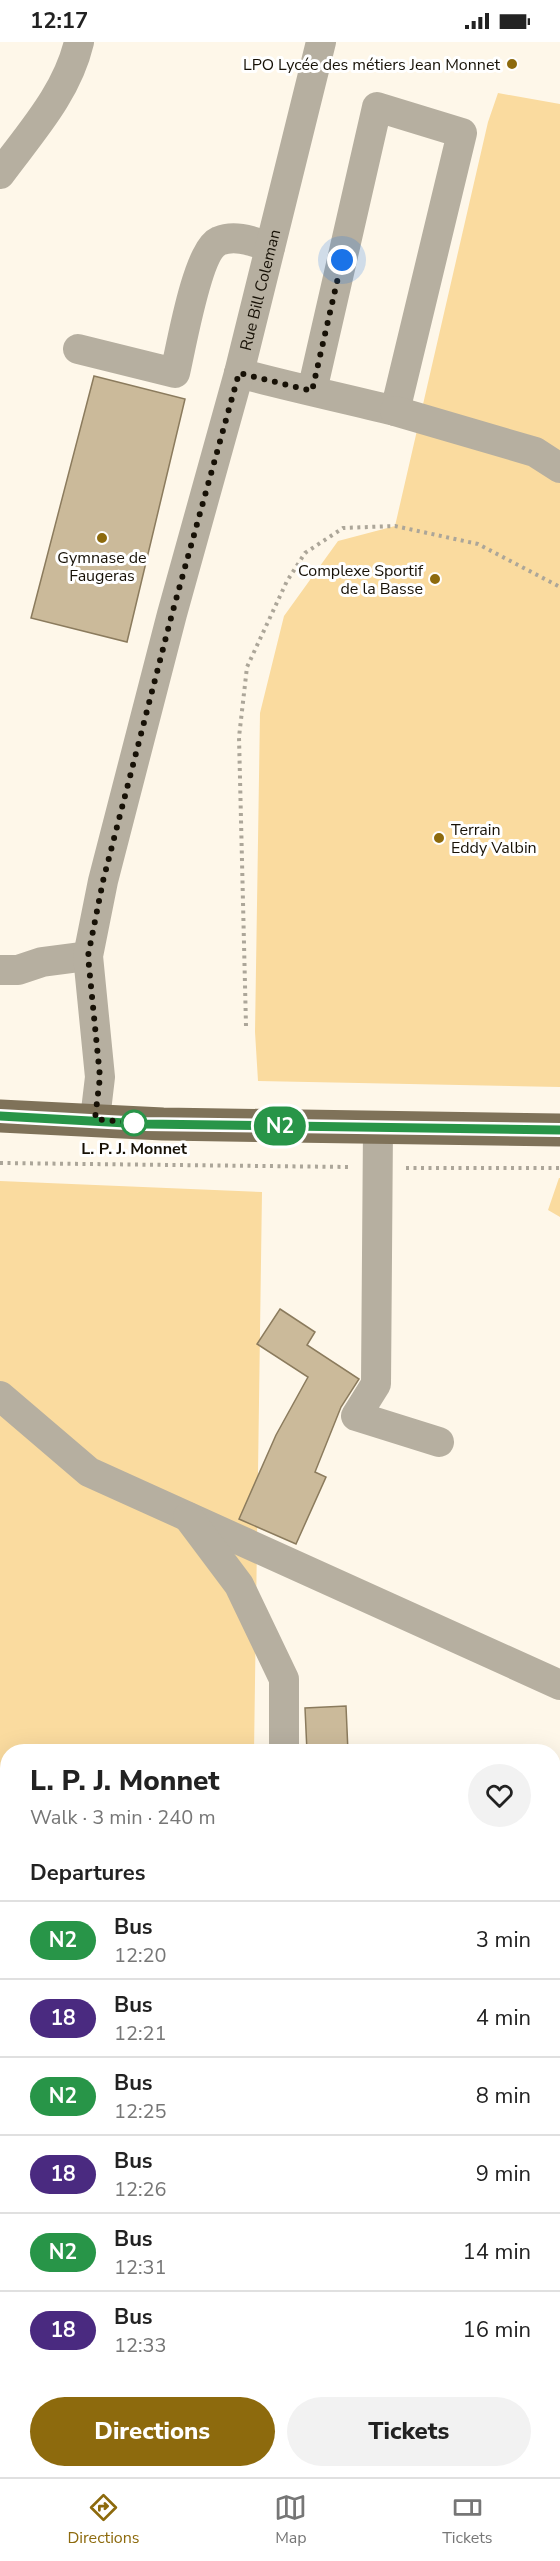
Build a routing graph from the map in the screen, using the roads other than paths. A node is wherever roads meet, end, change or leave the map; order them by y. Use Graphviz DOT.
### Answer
graph roads {
  1 [pos="79,42"];
  2 [pos="321,42"];
  3 [pos="0,174"];
  4 [pos="270,247"];
  5 [pos="78,349"];
  6 [pos="239,373"];
  7 [pos="312,391"];
  8 [pos="395,411"];
  9 [pos="560,468"];
  10 [pos="88,956"];
  11 [pos="0,970"];
  12 [pos="0,1116"];
  13 [pos="95,1119"];
  14 [pos="378,1128"];
  15 [pos="560,1130"];
  16 [pos="0,1396"];
  17 [pos="439,1442"];
  18 [pos="186,1515"];
  19 [pos="560,1685"];
  20 [pos="284,1744"];
  1 -- 3 [label="street"];
  2 -- 4 [label="street, Rue Bill Coleman"];
  4 -- 5 [label="street"];
  4 -- 6 [label="street, Rue Bill Coleman"];
  6 -- 7 [label="street"];
  6 -- 10 [label="street, Rue Bill Coleman"];
  7 -- 8 [label="street"];
  7 -- 8 [label="street"];
  8 -- 9 [label="street"];
  10 -- 11 [label="street"];
  10 -- 13 [label="street, Rue Bill Coleman"];
  12 -- 13 [label="main road"];
  13 -- 14 [label="main road"];
  14 -- 15 [label="main road"];
  14 -- 17 [label="street"];
  16 -- 18 [label="street"];
  18 -- 19 [label="street"];
  18 -- 20 [label="street"];
}
